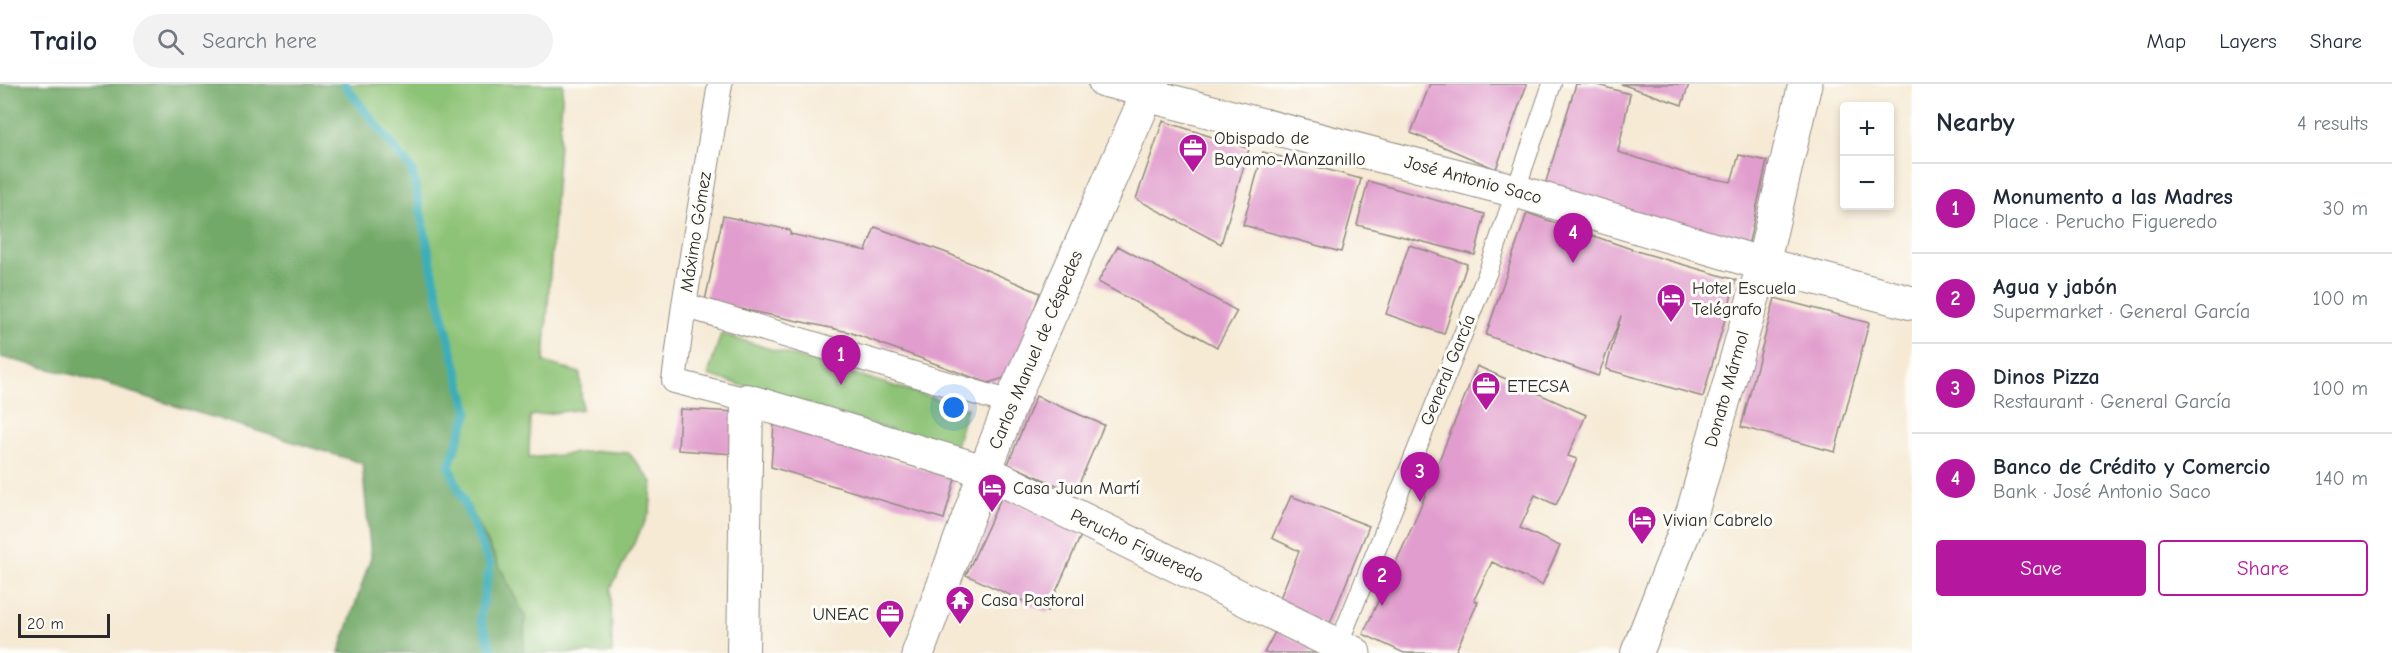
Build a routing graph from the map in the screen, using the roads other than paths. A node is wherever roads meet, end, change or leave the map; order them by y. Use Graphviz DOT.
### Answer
graph roads {
  1 [pos="720,84"];
  2 [pos="1101,84"];
  3 [pos="1552,84"];
  4 [pos="1805,84"];
  5 [pos="1149,89"];
  6 [pos="1516,191"];
  7 [pos="1763,264"];
  8 [pos="1912,303"];
  9 [pos="684,305"];
  10 [pos="674,381"];
  11 [pos="747,400"];
  12 [pos="1011,403"];
  13 [pos="985,471"];
  14 [pos="1343,650"];
  15 [pos="743,653"];
  16 [pos="918,653"];
  17 [pos="1637,653"];
  1 -- 9 [label="street, Máximo Gómez"];
  2 -- 5 [label="street, José Antonio Saco"];
  3 -- 6 [label="street, General García"];
  4 -- 7 [label="main road, Donato Mármol"];
  5 -- 6 [label="main road, José Antonio Saco"];
  5 -- 12 [label="main road, Carlos Manuel de Céspedes"];
  6 -- 7 [label="main road, José Antonio Saco"];
  6 -- 14 [label="street, General García"];
  7 -- 8 [label="main road, José Antonio Saco"];
  7 -- 17 [label="street, Donato Mármol"];
  9 -- 10 [label="street, Máximo Gómez"];
  9 -- 12 [label="street"];
  10 -- 11 [label="street, Perucho Figueredo"];
  11 -- 13 [label="street, Perucho Figueredo"];
  11 -- 15 [label="street"];
  12 -- 13 [label="main road, Carlos Manuel de Céspedes"];
  13 -- 14 [label="main road, Perucho Figueredo"];
  13 -- 16 [label="street, Carlos Manuel de Céspedes"];
}
